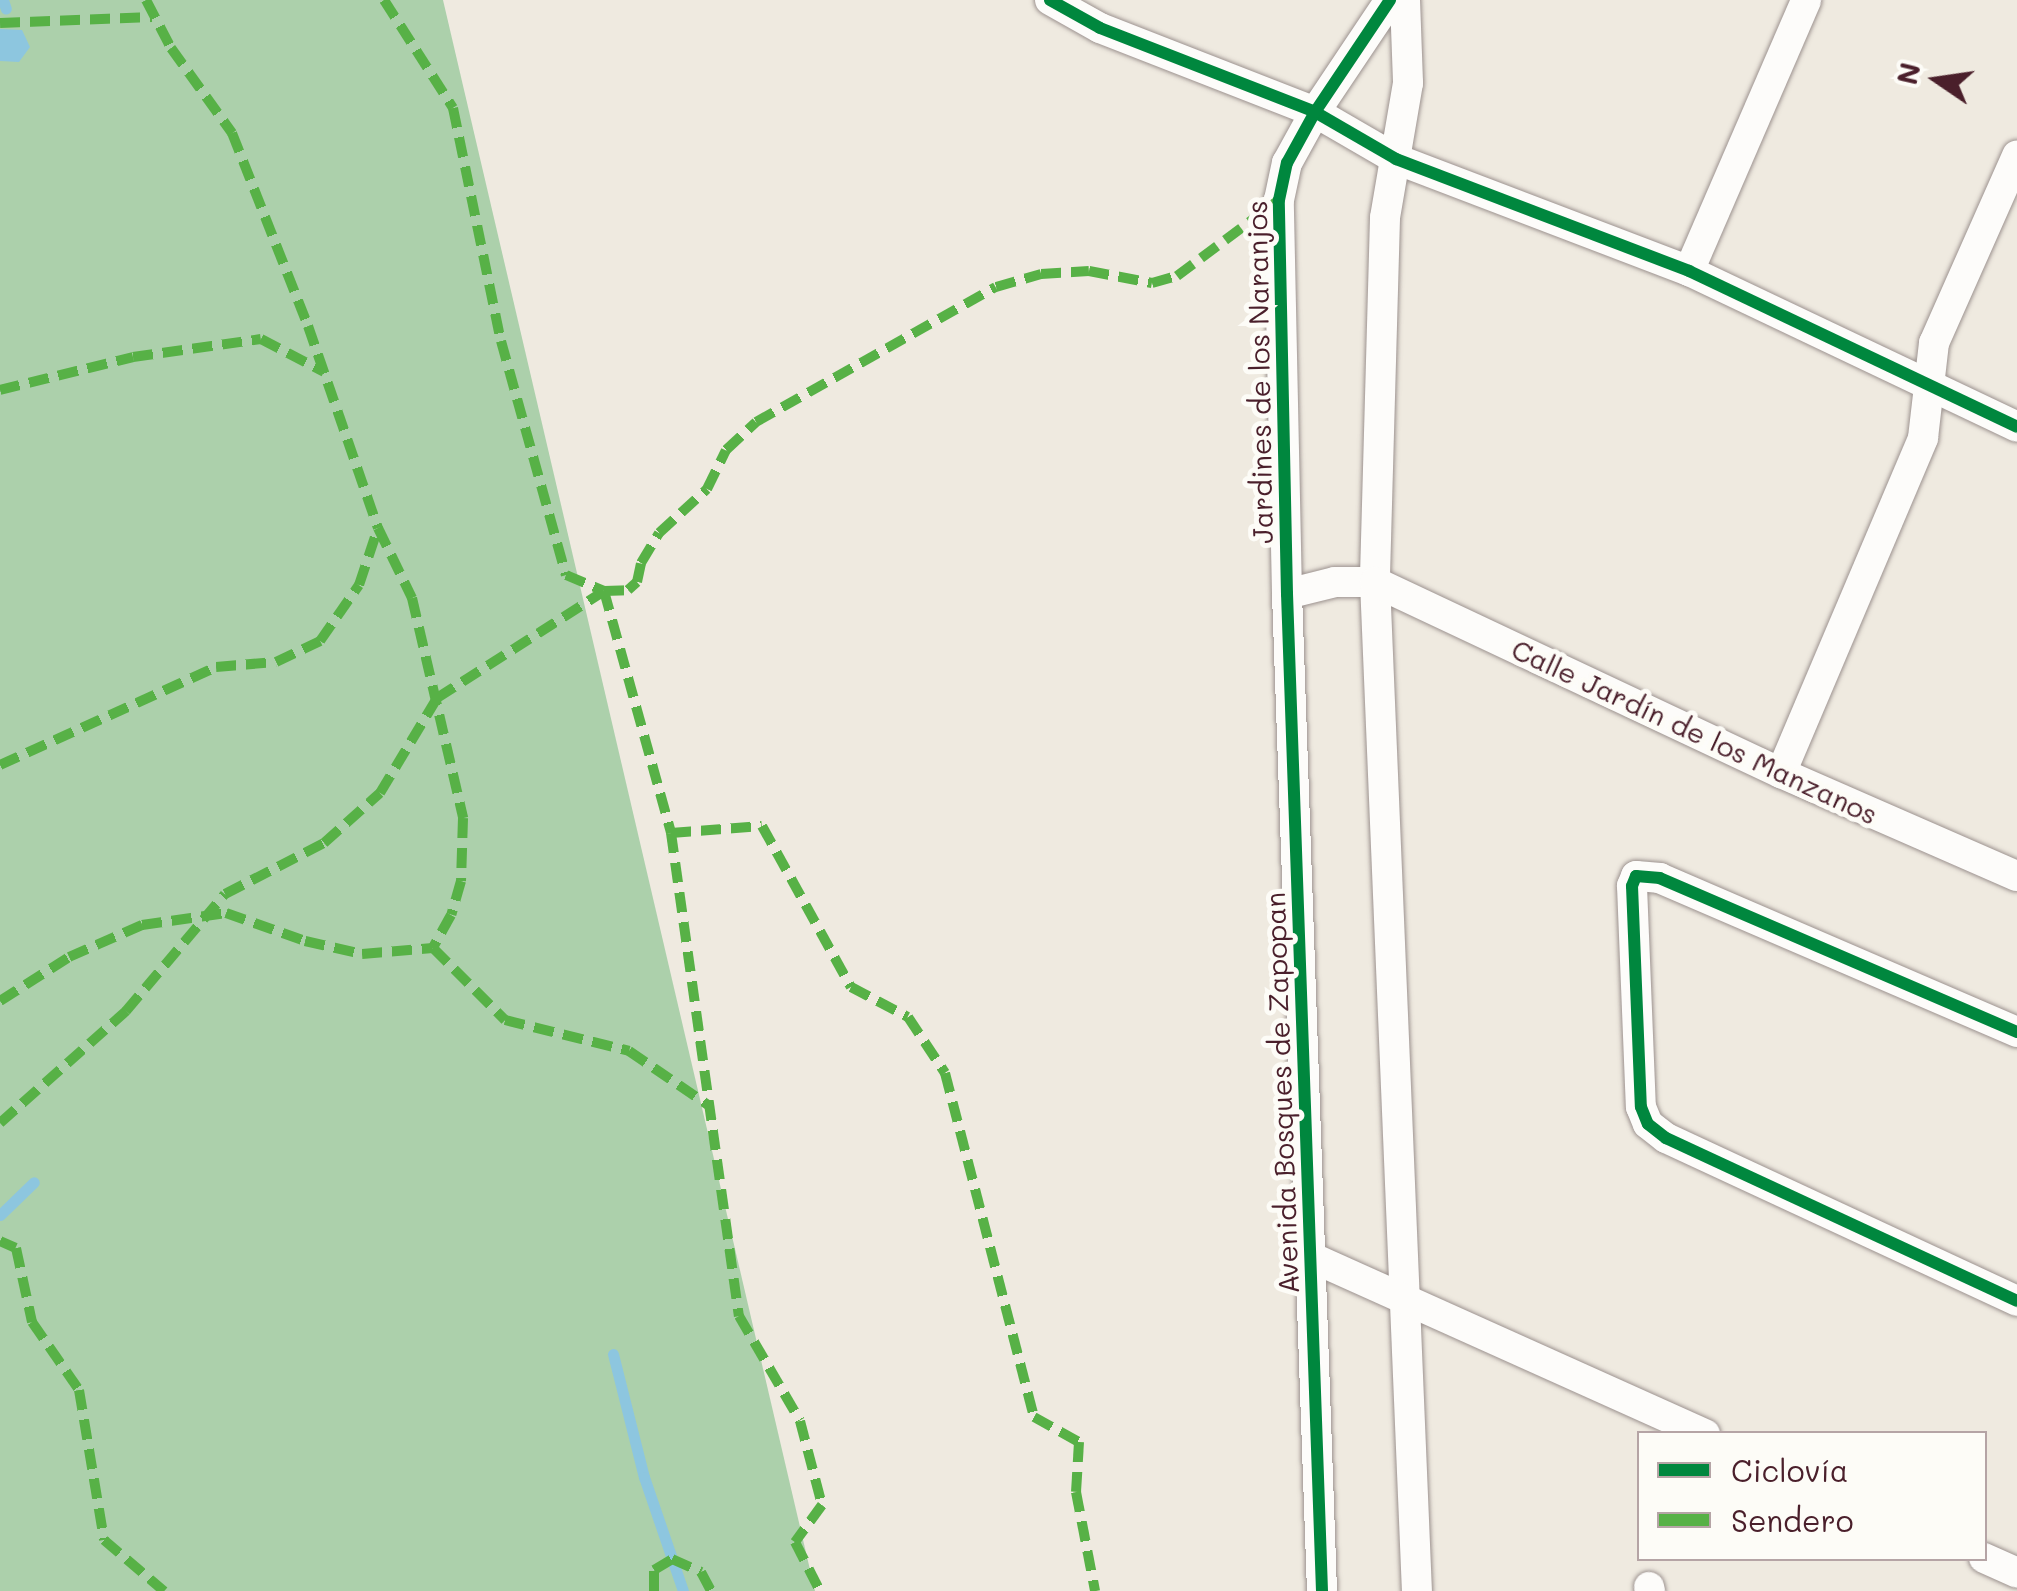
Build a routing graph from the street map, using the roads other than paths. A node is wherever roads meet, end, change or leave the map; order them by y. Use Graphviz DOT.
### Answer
graph roads {
  1 [pos="1050,0"];
  2 [pos="1390,0"];
  3 [pos="1406,0"];
  4 [pos="1806,0"];
  5 [pos="1315,112"];
  6 [pos="1396,159"];
  7 [pos="2016,160"];
  8 [pos="1689,270"];
  9 [pos="1931,383"];
  10 [pos="2017,428"];
  11 [pos="1375,582"];
  12 [pos="1286,594"];
  13 [pos="1780,772"];
  14 [pos="2017,876"];
  15 [pos="2017,1032"];
  16 [pos="1314,1258"];
  17 [pos="1406,1300"];
  18 [pos="2017,1301"];
  19 [pos="1698,1431"];
  20 [pos="1987,1559"];
  21 [pos="2017,1573"];
  22 [pos="1322,1591"];
  23 [pos="1417,1591"];
  1 -- 5 [label="street"];
  2 -- 5 [label="street, Jardines de los Naranjos"];
  3 -- 6 [label="street"];
  4 -- 8 [label="street"];
  5 -- 6 [label="street"];
  5 -- 12 [label="street, Jardines de los Naranjos"];
  6 -- 8 [label="street"];
  6 -- 11 [label="street"];
  7 -- 9 [label="street"];
  8 -- 9 [label="street"];
  9 -- 10 [label="street"];
  9 -- 13 [label="street"];
  11 -- 12 [label="street"];
  11 -- 13 [label="street, Calle Jardín de los Manzanos"];
  11 -- 17 [label="street"];
  12 -- 16 [label="street, Avenida Bosques de Zapopan"];
  13 -- 14 [label="street, Calle Jardín de los Manzanos"];
  15 -- 18 [label="street"];
  16 -- 17 [label="street"];
  16 -- 22 [label="street, Avenida Bosques de Zapopan"];
  17 -- 19 [label="street"];
  17 -- 23 [label="street"];
  20 -- 21 [label="street"];
}
